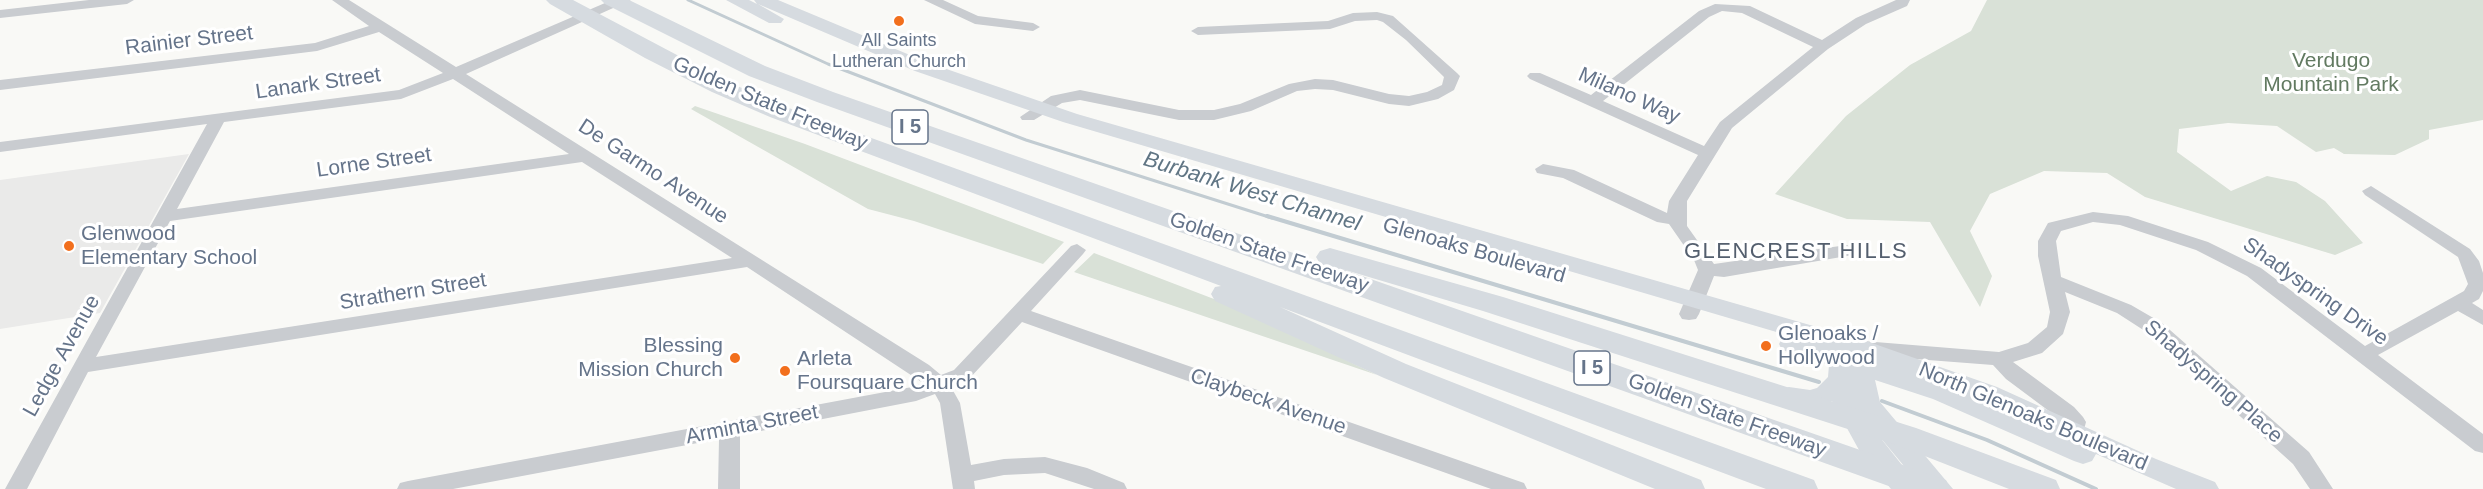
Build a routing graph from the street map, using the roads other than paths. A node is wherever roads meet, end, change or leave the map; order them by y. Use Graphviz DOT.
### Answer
graph roads {
  1 [pos="127,0"];
  2 [pos="339,0"];
  3 [pos="557,0"];
  4 [pos="735,0"];
  5 [pos="763,0"];
  6 [pos="931,0"];
  7 [pos="1903,0"];
  8 [pos="600,7"];
  9 [pos="0,14"];
  10 [pos="380,27"];
  11 [pos="1034,27"];
  12 [pos="1198,31"];
  13 [pos="1823,45"];
  14 [pos="455,73"];
  15 [pos="1535,76"];
  16 [pos="0,85"];
  17 [pos="1591,103"];
  18 [pos="1033,113"];
  19 [pos="219,119"];
  20 [pos="0,147"];
  21 [pos="1707,153"];
  22 [pos="588,156"];
  23 [pos="1543,169"];
  24 [pos="2371,191"];
  25 [pos="166,216"];
  26 [pos="1676,220"];
  27 [pos="1203,229"];
  28 [pos="1077,250"];
  29 [pos="1847,251"];
  30 [pos="1155,252"];
  31 [pos="751,261"];
  32 [pos="1707,270"];
  33 [pos="1324,272"];
  34 [pos="2055,281"];
  35 [pos="1279,297"];
  36 [pos="2458,302"];
  37 [pos="1692,307"];
  38 [pos="1020,314"];
  39 [pos="2483,319"];
  40 [pos="2365,354"];
  41 [pos="2000,359"];
  42 [pos="1851,364"];
  43 [pos="81,366"];
  44 [pos="940,386"];
  45 [pos="1942,393"];
  46 [pos="1774,394"];
  47 [pos="1861,413"];
  48 [pos="730,429"];
  49 [pos="1890,431"];
  50 [pos="2071,440"];
  51 [pos="2483,445"];
  52 [pos="497,481"];
  53 [pos="963,482"];
  54 [pos="16,489"];
  55 [pos="408,489"];
  56 [pos="729,489"];
  57 [pos="1116,489"];
  58 [pos="1516,489"];
  59 [pos="1689,489"];
  60 [pos="1802,489"];
  61 [pos="1907,489"];
  62 [pos="1934,489"];
  63 [pos="1939,489"];
  64 [pos="2044,489"];
  65 [pos="2163,489"];
  66 [pos="2205,489"];
  67 [pos="2322,489"];
  1 -- 9 [label="street"];
  2 -- 10 [label="street, De Garmo Avenue"];
  3 -- 8 [label="highway, Golden State Freeway / I 5"];
  4 -- 18 [label="main road, Glenoaks Boulevard"];
  5 -- 18 [label="main road, Glenoaks Boulevard"];
  6 -- 11 [label="street"];
  7 -- 13 [label="street"];
  8 -- 14 [label="street, Lanark Street"];
  8 -- 27 [label="highway, Golden State Freeway / I 5"];
  8 -- 30 [label="highway, Golden State Freeway / I 5"];
  8 -- 33 [label="highway"];
  8 -- 35 [label="highway"];
  10 -- 14 [label="street, De Garmo Avenue"];
  10 -- 16 [label="street, Rainier Street"];
  12 -- 18 [label="street"];
  13 -- 17 [label="street"];
  13 -- 21 [label="street"];
  14 -- 19 [label="street, Lanark Street"];
  14 -- 22 [label="street, De Garmo Avenue"];
  15 -- 17 [label="street, Milano Way"];
  17 -- 21 [label="street, Milano Way"];
  18 -- 37 [label="main road, Glenoaks Boulevard"];
  19 -- 20 [label="street, Lanark Street"];
  19 -- 25 [label="street, Ledge Avenue"];
  21 -- 26 [label="street"];
  22 -- 25 [label="street, Lorne Street"];
  22 -- 31 [label="street, De Garmo Avenue"];
  23 -- 26 [label="street"];
  24 -- 36 [label="street"];
  25 -- 43 [label="street, Ledge Avenue"];
  26 -- 32 [label="street"];
  27 -- 33 [label="highway, Golden State Freeway / I 5"];
  27 -- 46 [label="highway"];
  28 -- 38 [label="street, Arminta Street"];
  29 -- 32 [label="street"];
  30 -- 35 [label="highway, Golden State Freeway / I 5"];
  30 -- 59 [label="highway"];
  31 -- 43 [label="street, Strathern Street"];
  31 -- 44 [label="street, De Garmo Avenue"];
  32 -- 37 [label="street"];
  33 -- 62 [label="highway, Golden State Freeway / I 5"];
  34 -- 40 [label="street, Shadyspring Drive"];
  34 -- 41 [label="street, Shadyspring Drive"];
  34 -- 67 [label="street, Shadyspring Place"];
  35 -- 60 [label="highway, Golden State Freeway / I 5"];
  36 -- 39 [label="street"];
  36 -- 40 [label="street"];
  37 -- 42 [label="main road, Glenoaks Boulevard"];
  38 -- 44 [label="street, Arminta Street"];
  38 -- 58 [label="street, Claybeck Avenue"];
  40 -- 51 [label="street, Shadyspring Drive"];
  41 -- 42 [label="street, Shadyspring Drive"];
  41 -- 50 [label="street"];
  42 -- 45 [label="main road, North Glenoaks Boulevard"];
  42 -- 46 [label="main road"];
  42 -- 47 [label="main road"];
  42 -- 50 [label="main road, North Glenoaks Boulevard"];
  43 -- 54 [label="street, Ledge Avenue"];
  44 -- 48 [label="street, Arminta Street"];
  44 -- 53 [label="street"];
  45 -- 47 [label="main road"];
  45 -- 50 [label="main road, North Glenoaks Boulevard"];
  46 -- 47 [label="highway"];
  47 -- 49 [label="highway"];
  47 -- 61 [label="main road"];
  48 -- 52 [label="street, Arminta Street"];
  48 -- 56 [label="street"];
  49 -- 63 [label="main road"];
  49 -- 64 [label="highway"];
  50 -- 65 [label="main road, North Glenoaks Boulevard"];
  50 -- 66 [label="main road, North Glenoaks Boulevard"];
  52 -- 55 [label="street, Arminta Street"];
  53 -- 57 [label="street"];
}
